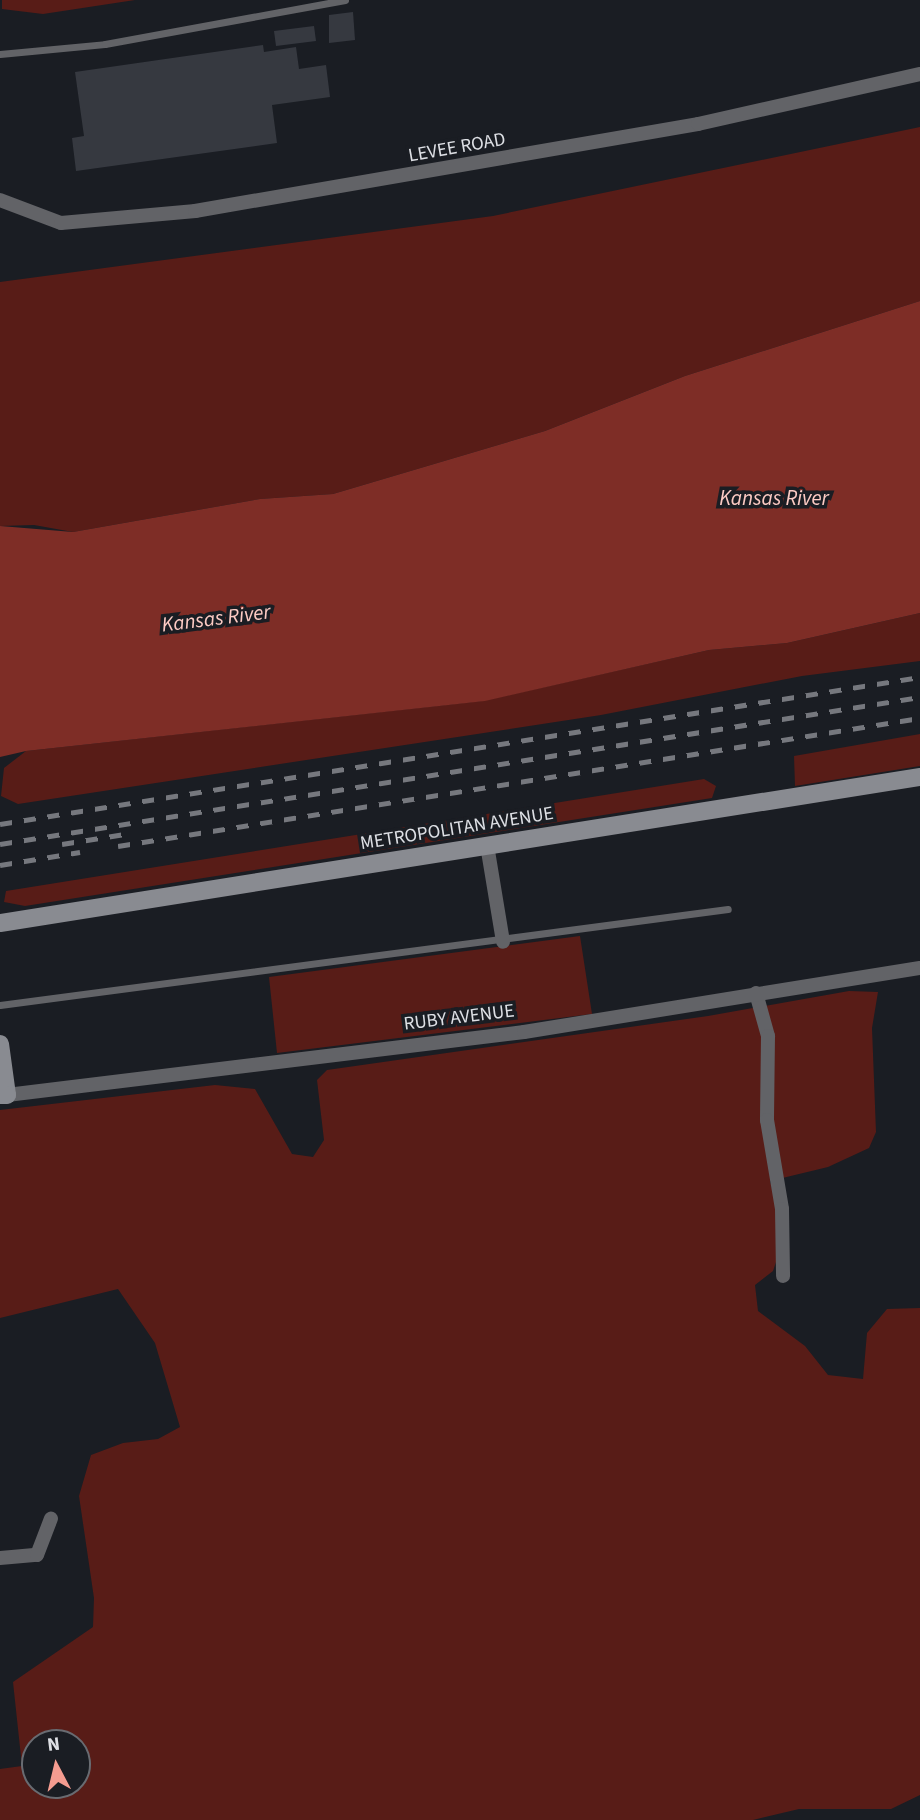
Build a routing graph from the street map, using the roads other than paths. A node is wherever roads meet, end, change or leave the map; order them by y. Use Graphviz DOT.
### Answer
graph roads {
  1 [pos="345,0"];
  2 [pos="0,54"];
  3 [pos="920,74"];
  4 [pos="0,200"];
  5 [pos="920,777"];
  6 [pos="487,845"];
  7 [pos="728,909"];
  8 [pos="0,923"];
  9 [pos="503,942"];
  10 [pos="920,968"];
  11 [pos="756,993"];
  12 [pos="0,1005"];
  13 [pos="0,1044"];
  14 [pos="3,1095"];
  15 [pos="783,1276"];
  16 [pos="51,1519"];
  17 [pos="0,1558"];
  1 -- 2 [label="lane"];
  3 -- 4 [label="street, LEVEE ROAD"];
  5 -- 6 [label="main road, METROPOLITAN AVENUE"];
  6 -- 8 [label="main road, METROPOLITAN AVENUE"];
  6 -- 9 [label="street"];
  7 -- 9 [label="lane"];
  9 -- 12 [label="lane"];
  10 -- 11 [label="street, RUBY AVENUE"];
  11 -- 14 [label="street, RUBY AVENUE"];
  11 -- 15 [label="street"];
  13 -- 14 [label="main road"];
  16 -- 17 [label="street"];
}
